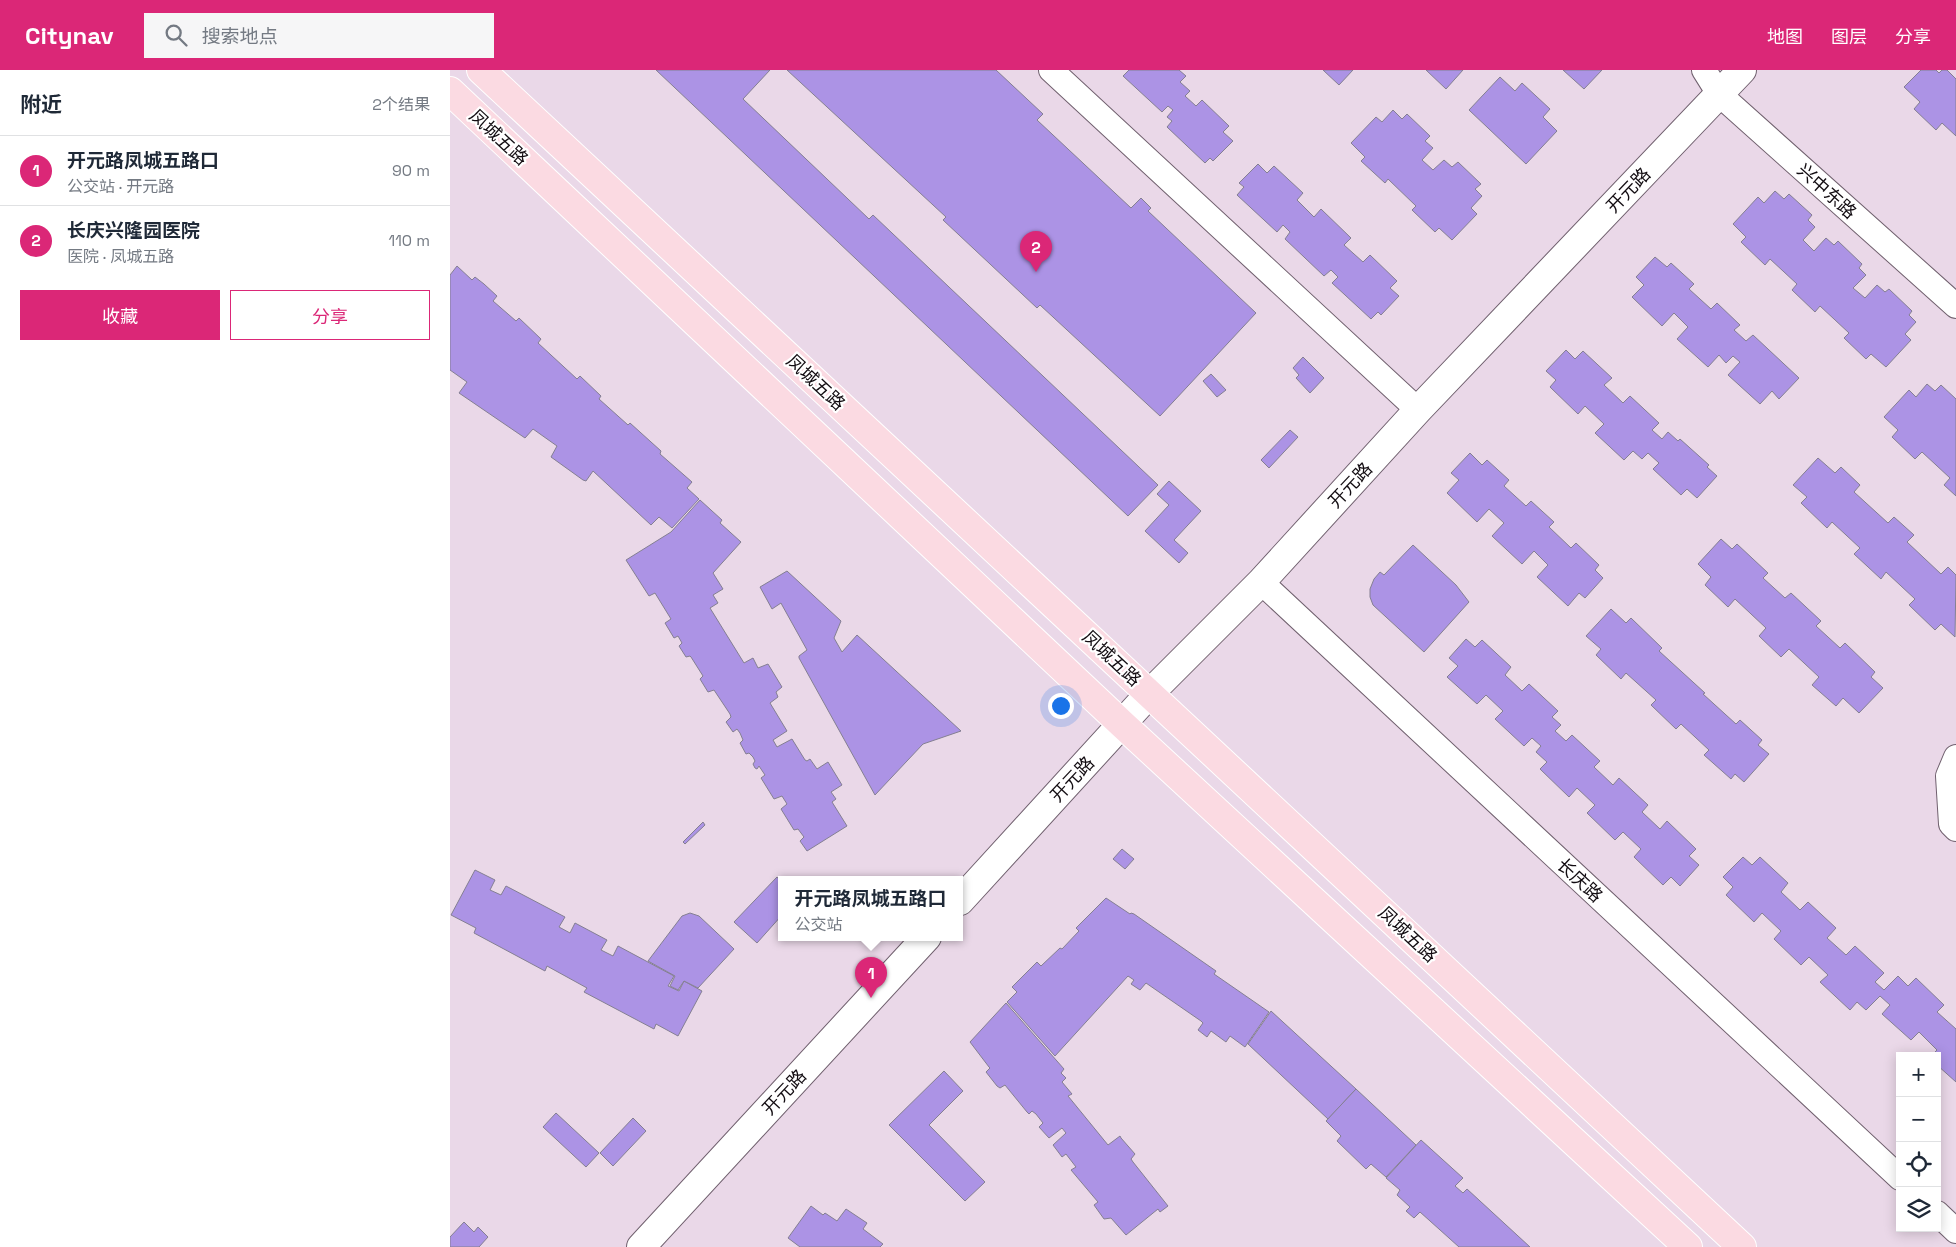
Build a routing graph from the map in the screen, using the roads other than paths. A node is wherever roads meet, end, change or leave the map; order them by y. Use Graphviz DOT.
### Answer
graph roads {
  1 [pos="481,70"];
  2 [pos="1051,70"];
  3 [pos="1704,70"];
  4 [pos="1742,70"];
  5 [pos="450,91"];
  6 [pos="1719,94"];
  7 [pos="1956,306"];
  8 [pos="1418,410"];
  9 [pos="1260,582"];
  10 [pos="1150,693"];
  11 [pos="1122,724"];
  12 [pos="1956,757"];
  13 [pos="1956,829"];
  14 [pos="963,898"];
  15 [pos="923,941"];
  16 [pos="1896,1174"];
  17 [pos="1941,1217"];
  18 [pos="1956,1231"];
  19 [pos="641,1247"];
  20 [pos="1688,1247"];
  21 [pos="1742,1247"];
  1 -- 10 [label="main road, 凤城五路"];
  2 -- 8 [label="street"];
  3 -- 6 [label="street, 兴中东路"];
  4 -- 6 [label="street, 开元路"];
  5 -- 11 [label="main road, 凤城五路"];
  6 -- 7 [label="street, 兴中东路"];
  6 -- 8 [label="street, 开元路"];
  8 -- 9 [label="street, 开元路"];
  9 -- 10 [label="street, 开元路"];
  9 -- 16 [label="street, 长庆路"];
  10 -- 11 [label="street, 开元路"];
  10 -- 21 [label="main road, 凤城五路"];
  11 -- 14 [label="street, 开元路"];
  11 -- 20 [label="main road, 凤城五路"];
  12 -- 13 [label="street"];
  15 -- 19 [label="street, 开元路"];
  17 -- 18 [label="street"];
}
